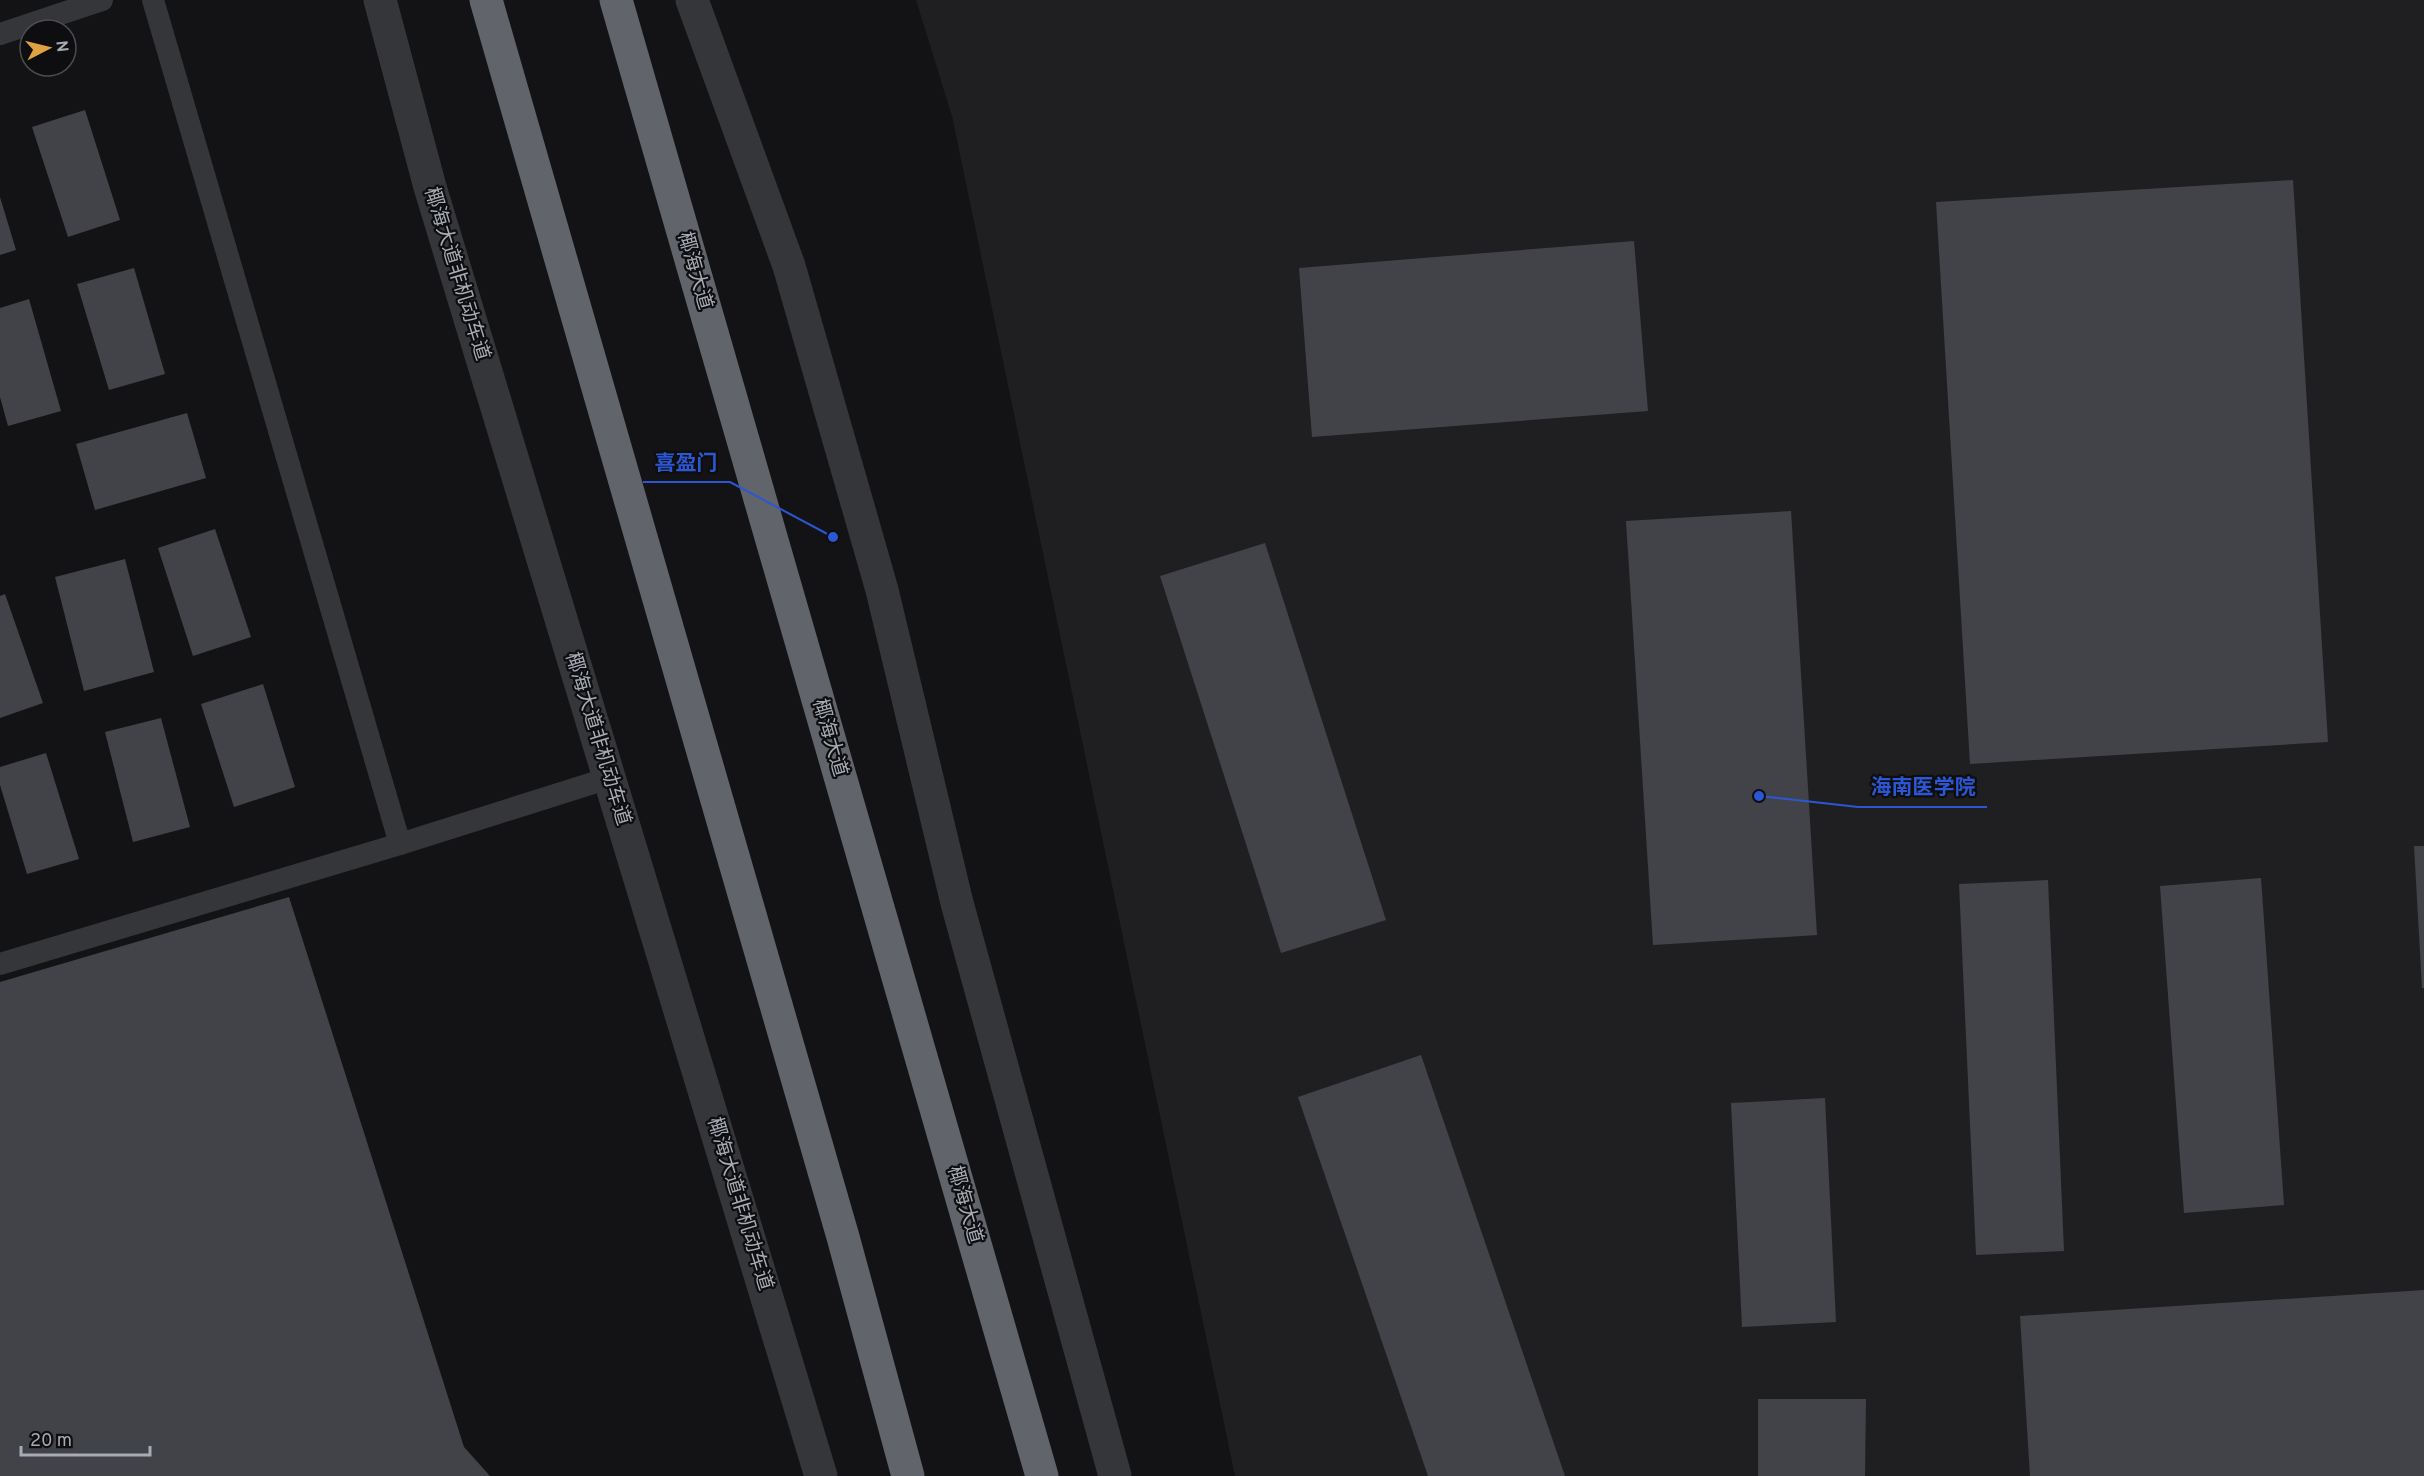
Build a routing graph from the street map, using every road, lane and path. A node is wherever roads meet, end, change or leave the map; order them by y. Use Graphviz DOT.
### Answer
graph roads {
  1 [pos="102,0"];
  2 [pos="153,0"];
  3 [pos="380,0"];
  4 [pos="486,0"];
  5 [pos="616,0"];
  6 [pos="692,0"];
  7 [pos="0,34"];
  8 [pos="609,778"];
  9 [pos="400,844"];
  10 [pos="0,964"];
  11 [pos="821,1476"];
  12 [pos="908,1476"];
  13 [pos="1042,1476"];
  14 [pos="1115,1476"];
  1 -- 7 [label="lane"];
  2 -- 9 [label="lane"];
  3 -- 8 [label="street, 椰海大道非机动车道"];
  4 -- 12 [label="highway"];
  5 -- 13 [label="highway, 椰海大道"];
  6 -- 14 [label="street"];
  8 -- 9 [label="lane"];
  8 -- 11 [label="street, 椰海大道非机动车道"];
  9 -- 10 [label="lane"];
}
